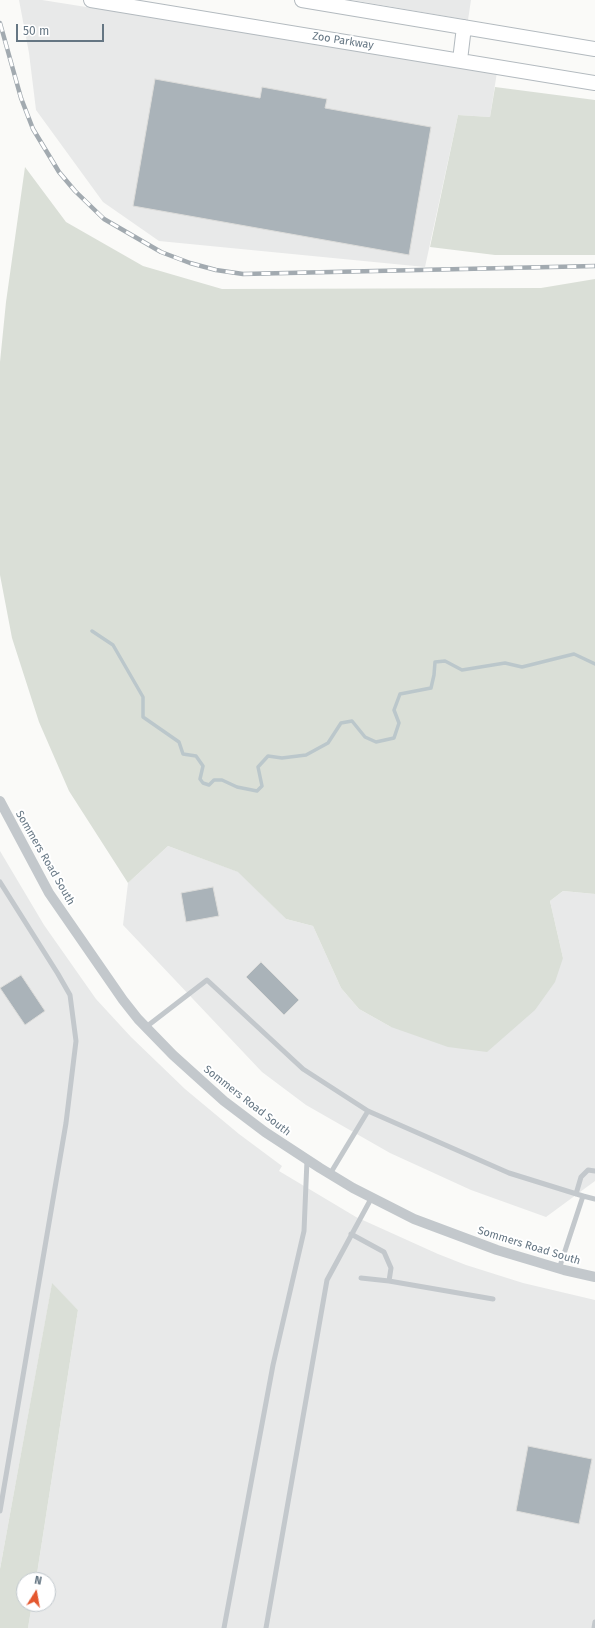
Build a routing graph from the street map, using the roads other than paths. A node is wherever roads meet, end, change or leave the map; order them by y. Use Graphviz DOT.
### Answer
graph roads {
  1 [pos="91,0"];
  2 [pos="302,0"];
  3 [pos="464,27"];
  4 [pos="595,49"];
  5 [pos="460,60"];
  6 [pos="595,83"];
  7 [pos="0,801"];
  8 [pos="0,882"];
  9 [pos="146,1028"];
  10 [pos="368,1112"];
  11 [pos="308,1160"];
  12 [pos="595,1171"];
  13 [pos="330,1174"];
  14 [pos="576,1194"];
  15 [pos="582,1196"];
  16 [pos="372,1197"];
  17 [pos="595,1199"];
  18 [pos="351,1234"];
  19 [pos="560,1268"];
  20 [pos="595,1277"];
  21 [pos="361,1278"];
  22 [pos="389,1281"];
  23 [pos="493,1299"];
  24 [pos="0,1511"];
  25 [pos="595,1622"];
  26 [pos="224,1628"];
  27 [pos="266,1628"];
  28 [pos="594,1628"];
  1 -- 5 [label="main road, Zoo Parkway"];
  2 -- 3 [label="main road"];
  3 -- 4 [label="main road"];
  3 -- 5 [label="main road"];
  5 -- 6 [label="main road, Zoo Parkway"];
  7 -- 9 [label="street, Sommers Road South"];
  8 -- 24 [label="lane"];
  9 -- 10 [label="lane"];
  9 -- 11 [label="street, Sommers Road South"];
  10 -- 13 [label="lane"];
  10 -- 14 [label="lane"];
  11 -- 13 [label="street, Sommers Road South"];
  11 -- 26 [label="lane"];
  12 -- 14 [label="lane"];
  13 -- 16 [label="street, Sommers Road South"];
  14 -- 15 [label="lane"];
  15 -- 17 [label="lane"];
  15 -- 19 [label="lane"];
  16 -- 18 [label="lane"];
  16 -- 19 [label="street, Sommers Road South"];
  18 -- 22 [label="lane"];
  18 -- 27 [label="lane"];
  19 -- 20 [label="street, Sommers Road South"];
  21 -- 22 [label="lane"];
  22 -- 23 [label="lane"];
  25 -- 28 [label="lane"];
}
